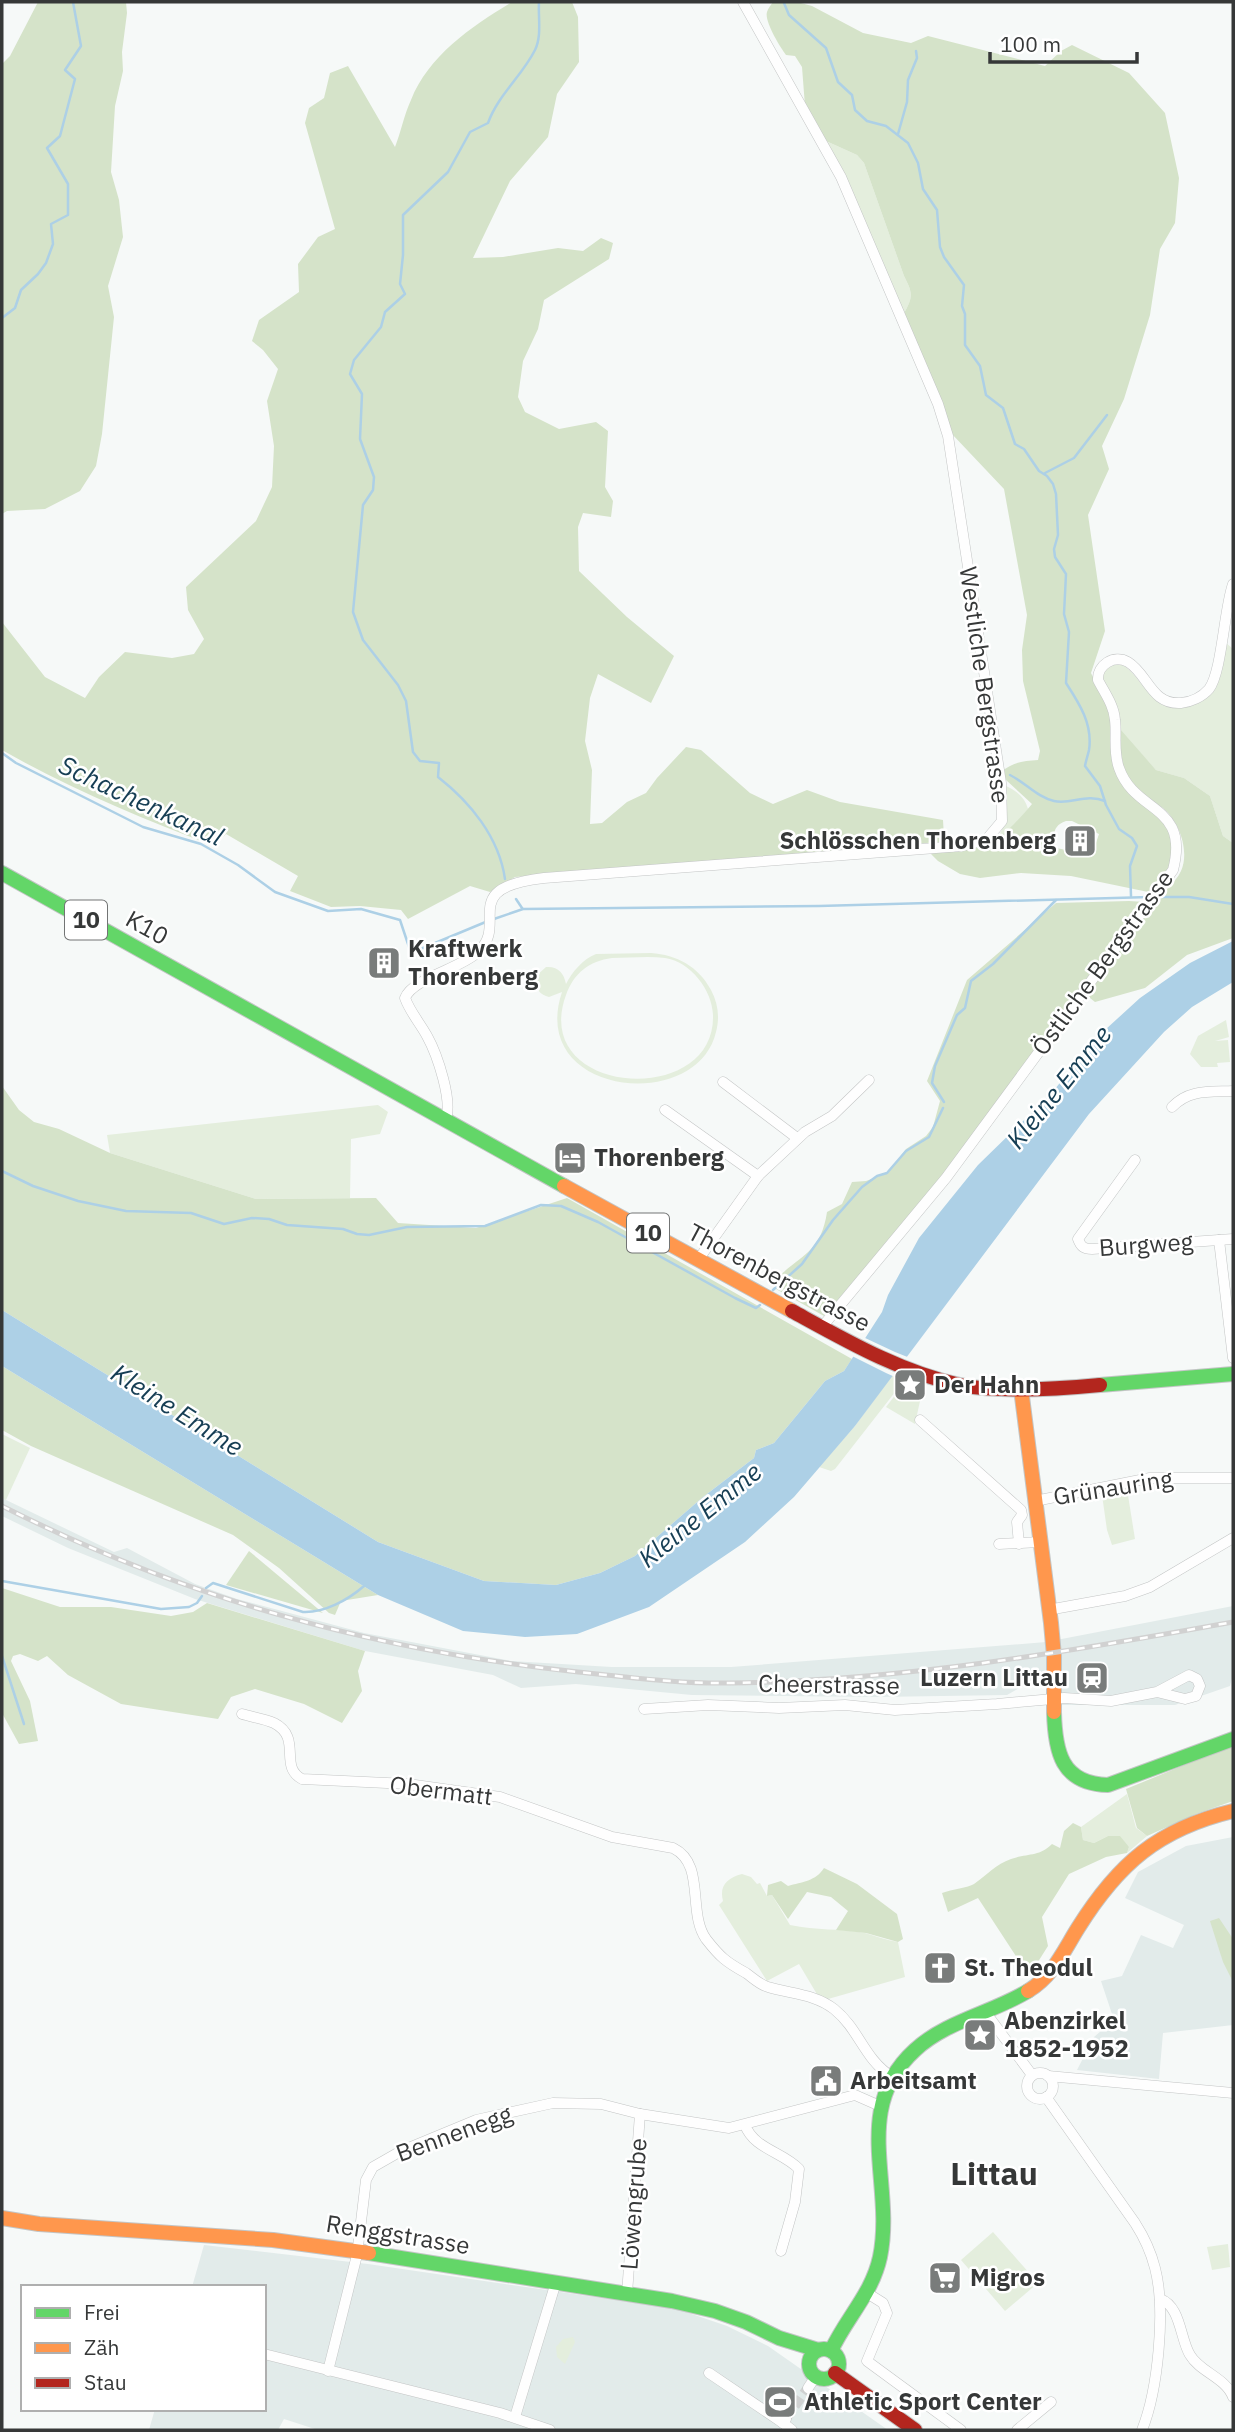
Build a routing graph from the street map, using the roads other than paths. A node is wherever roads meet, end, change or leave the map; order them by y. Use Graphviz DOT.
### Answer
graph roads {
  1 [pos="743,2"];
  2 [pos="1233,584"];
  3 [pos="2,873"];
  4 [pos="233,1002"];
  5 [pos="869,1080"];
  6 [pos="723,1082"];
  7 [pos="1233,1091"];
  8 [pos="1172,1107"];
  9 [pos="665,1110"];
  10 [pos="445,1121"];
  11 [pos="797,1138"];
  12 [pos="1136,1160"];
  13 [pos="758,1176"];
  14 [pos="1233,1238"];
  15 [pos="1219,1240"];
  16 [pos="698,1260"];
  17 [pos="822,1327"];
  18 [pos="1233,1358"];
  19 [pos="1233,1374"];
  20 [pos="1021,1390"];
  21 [pos="920,1420"];
  22 [pos="1233,1478"];
  23 [pos="1035,1501"];
  24 [pos="1233,1538"];
  25 [pos="1040,1542"];
  26 [pos="999,1544"];
  27 [pos="1019,1544"];
  28 [pos="1048,1610"];
  29 [pos="1157,1692"];
  30 [pos="1056,1699"];
  31 [pos="643,1709"];
  32 [pos="242,1714"];
  33 [pos="1233,1739"];
  34 [pos="1233,1811"];
  35 [pos="985,2013"];
  36 [pos="1032,2076"];
  37 [pos="1048,2076"];
  38 [pos="892,2077"];
  39 [pos="1064,2078"];
  40 [pos="1053,2087"];
  41 [pos="1233,2094"];
  42 [pos="1046,2097"];
  43 [pos="880,2106"];
  44 [pos="640,2113"];
  45 [pos="745,2125"];
  46 [pos="2,2218"];
  47 [pos="358,2251"];
  48 [pos="781,2251"];
  49 [pos="556,2282"];
  50 [pos="867,2293"];
  51 [pos="627,2294"];
  52 [pos="1160,2299"];
  53 [pos="779,2338"];
  54 [pos="825,2350"];
  55 [pos="266,2355"];
  56 [pos="328,2371"];
  57 [pos="709,2373"];
  58 [pos="835,2373"];
  59 [pos="811,2377"];
  60 [pos="1233,2394"];
  61 [pos="1051,2402"];
  62 [pos="515,2417"];
  63 [pos="550,2430"];
  64 [pos="792,2430"];
  65 [pos="915,2430"];
  66 [pos="961,2430"];
  67 [pos="1017,2430"];
  68 [pos="1142,2430"];
  1 -- 10 [label="street, Westliche Bergstrasse"];
  2 -- 17 [label="street, Östliche Bergstrasse"];
  3 -- 4 [label="main road, K10 / 10"];
  4 -- 10 [label="main road, Thorenbergstrasse / 10"];
  5 -- 11 [label="street"];
  6 -- 11 [label="street"];
  7 -- 8 [label="street"];
  9 -- 13 [label="street"];
  10 -- 16 [label="main road, Thorenbergstrasse / 10"];
  11 -- 13 [label="street"];
  12 -- 15 [label="street, Burgweg"];
  13 -- 16 [label="street"];
  14 -- 15 [label="street, Burgweg"];
  15 -- 18 [label="street"];
  16 -- 17 [label="main road, Thorenbergstrasse / 10"];
  17 -- 20 [label="main road, Thorenbergstrasse / 10"];
  19 -- 20 [label="main road, Thorenbergstrasse / 10"];
  20 -- 23 [label="main road"];
  21 -- 27 [label="street"];
  22 -- 23 [label="street, Grünauring"];
  23 -- 25 [label="main road"];
  24 -- 28 [label="street"];
  25 -- 27 [label="street"];
  25 -- 28 [label="main road"];
  26 -- 27 [label="street"];
  28 -- 30 [label="main road"];
  29 -- 30 [label="street, Cheerstrasse"];
  30 -- 31 [label="street, Cheerstrasse"];
  30 -- 33 [label="main road"];
  32 -- 38 [label="street, Obermatt"];
  34 -- 35 [label="main road"];
  35 -- 36 [label="street"];
  35 -- 38 [label="main road"];
  36 -- 37 [label="street"];
  36 -- 42 [label="street"];
  37 -- 39 [label="street"];
  37 -- 40 [label="street"];
  38 -- 43 [label="main road"];
  39 -- 40 [label="street"];
  39 -- 41 [label="street"];
  40 -- 42 [label="street"];
  42 -- 52 [label="street"];
  43 -- 45 [label="street, Bennenegg"];
  43 -- 50 [label="main road"];
  44 -- 45 [label="street, Bennenegg"];
  44 -- 47 [label="street, Bennenegg"];
  44 -- 51 [label="street, Löwengrube"];
  45 -- 48 [label="street"];
  46 -- 47 [label="main road, Renggstrasse"];
  47 -- 49 [label="main road, Renggstrasse"];
  47 -- 56 [label="street, Bennenegg"];
  49 -- 51 [label="main road, Renggstrasse"];
  49 -- 62 [label="street"];
  50 -- 54 [label="main road"];
  50 -- 66 [label="street"];
  51 -- 53 [label="main road, Renggstrasse"];
  52 -- 60 [label="street"];
  52 -- 68 [label="street"];
  53 -- 54 [label="main road, Renggstrasse"];
  53 -- 59 [label="main road, Renggstrasse"];
  54 -- 58 [label="main road"];
  54 -- 59 [label="main road"];
  55 -- 56 [label="street"];
  56 -- 62 [label="street"];
  57 -- 64 [label="street"];
  58 -- 59 [label="main road"];
  58 -- 65 [label="main road"];
  61 -- 67 [label="street"];
  62 -- 63 [label="street"];
}
